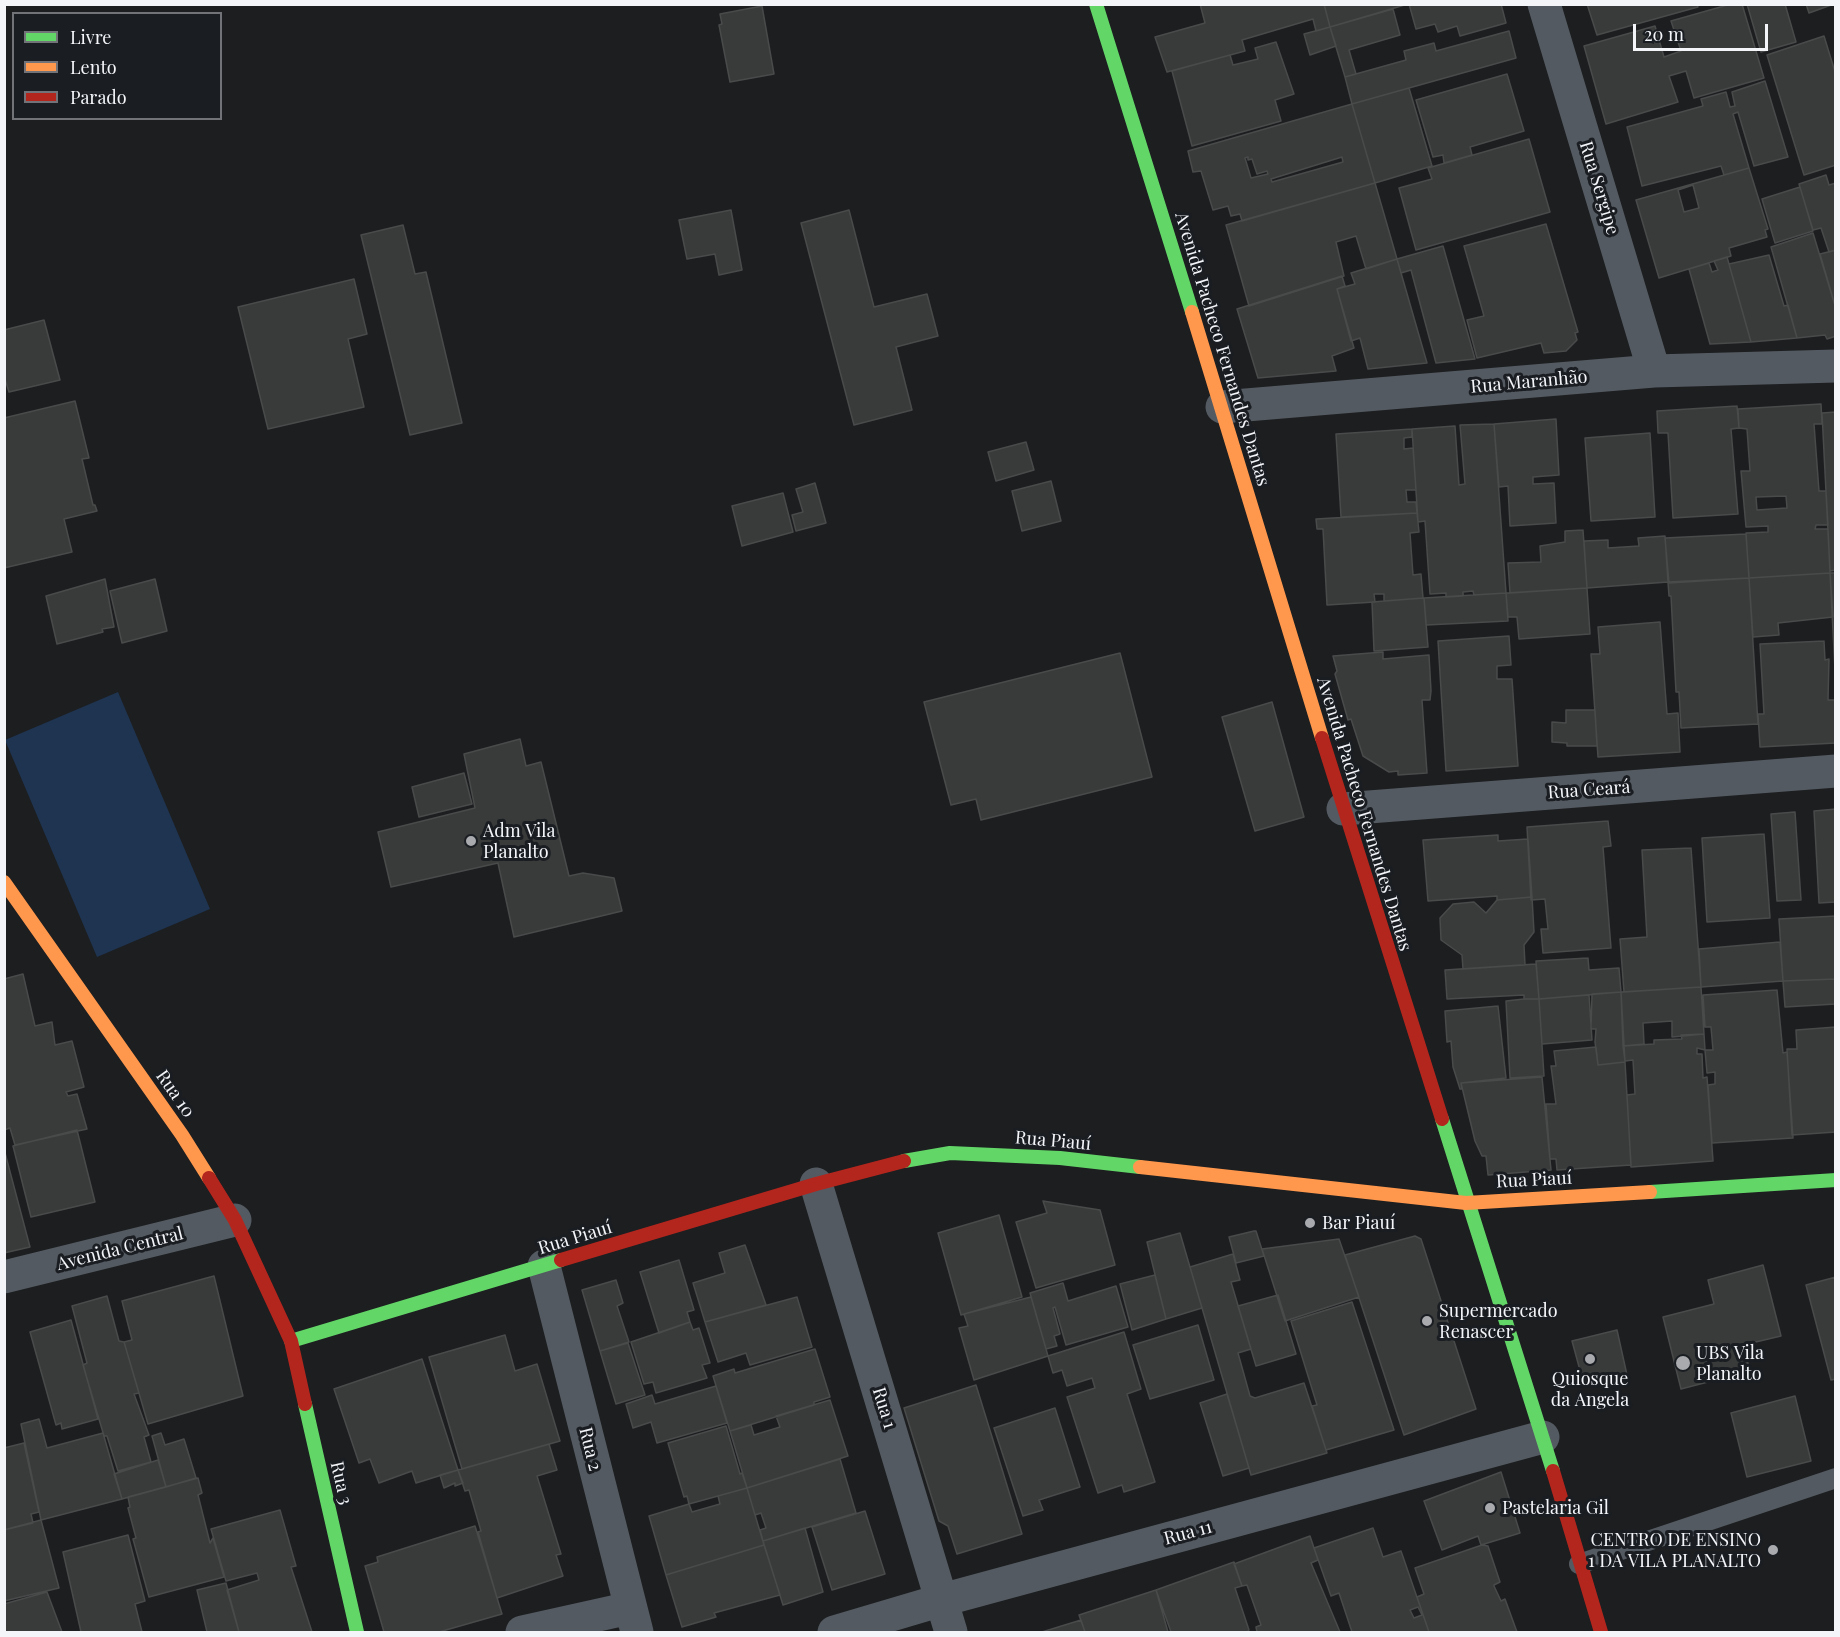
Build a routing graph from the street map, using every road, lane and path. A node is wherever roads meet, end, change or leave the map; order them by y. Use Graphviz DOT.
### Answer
graph roads {
  1 [pos="1096,4"];
  2 [pos="1544,4"];
  3 [pos="1836,366"];
  4 [pos="1654,372"];
  5 [pos="1222,407"];
  6 [pos="1836,771"];
  7 [pos="1343,808"];
  8 [pos="4,882"];
  9 [pos="1836,1180"];
  10 [pos="816,1184"];
  11 [pos="1466,1203"];
  12 [pos="235,1220"];
  13 [pos="544,1266"];
  14 [pos="4,1277"];
  15 [pos="291,1341"];
  16 [pos="1543,1437"];
  17 [pos="1836,1478"];
  18 [pos="1579,1564"];
  19 [pos="942,1600"];
  20 [pos="633,1620"];
  21 [pos="357,1632"];
  22 [pos="522,1632"];
  23 [pos="834,1632"];
  24 [pos="951,1632"];
  25 [pos="1602,1632"];
  1 -- 5 [label="street, Avenida Pacheco Fernandes Dantas"];
  2 -- 4 [label="street, Rua Sergipe"];
  3 -- 4 [label="street, Rua Maranhão"];
  4 -- 5 [label="street, Rua Maranhão"];
  5 -- 7 [label="street, Avenida Pacheco Fernandes Dantas"];
  6 -- 7 [label="street, Rua Ceará"];
  7 -- 11 [label="street, Avenida Pacheco Fernandes Dantas"];
  8 -- 12 [label="street, Rua 10"];
  9 -- 11 [label="street, Rua Piauí"];
  10 -- 11 [label="street, Rua Piauí"];
  10 -- 13 [label="street, Rua Piauí"];
  10 -- 19 [label="street, Rua 1"];
  11 -- 16 [label="street, Avenida Pacheco Fernandes Dantas"];
  12 -- 14 [label="street, Avenida Central"];
  12 -- 15 [label="street, Rua 10"];
  13 -- 15 [label="street, Rua Piauí"];
  13 -- 20 [label="street, Rua 2"];
  15 -- 21 [label="street, Rua 3"];
  16 -- 18 [label="street, Avenida Pacheco Fernandes Dantas"];
  16 -- 19 [label="street, Rua 11"];
  17 -- 18 [label="lane"];
  18 -- 25 [label="street, Avenida Pacheco Fernandes Dantas"];
  19 -- 23 [label="street, Rua 11"];
  19 -- 24 [label="street, Rua 1"];
  20 -- 22 [label="street"];
}
